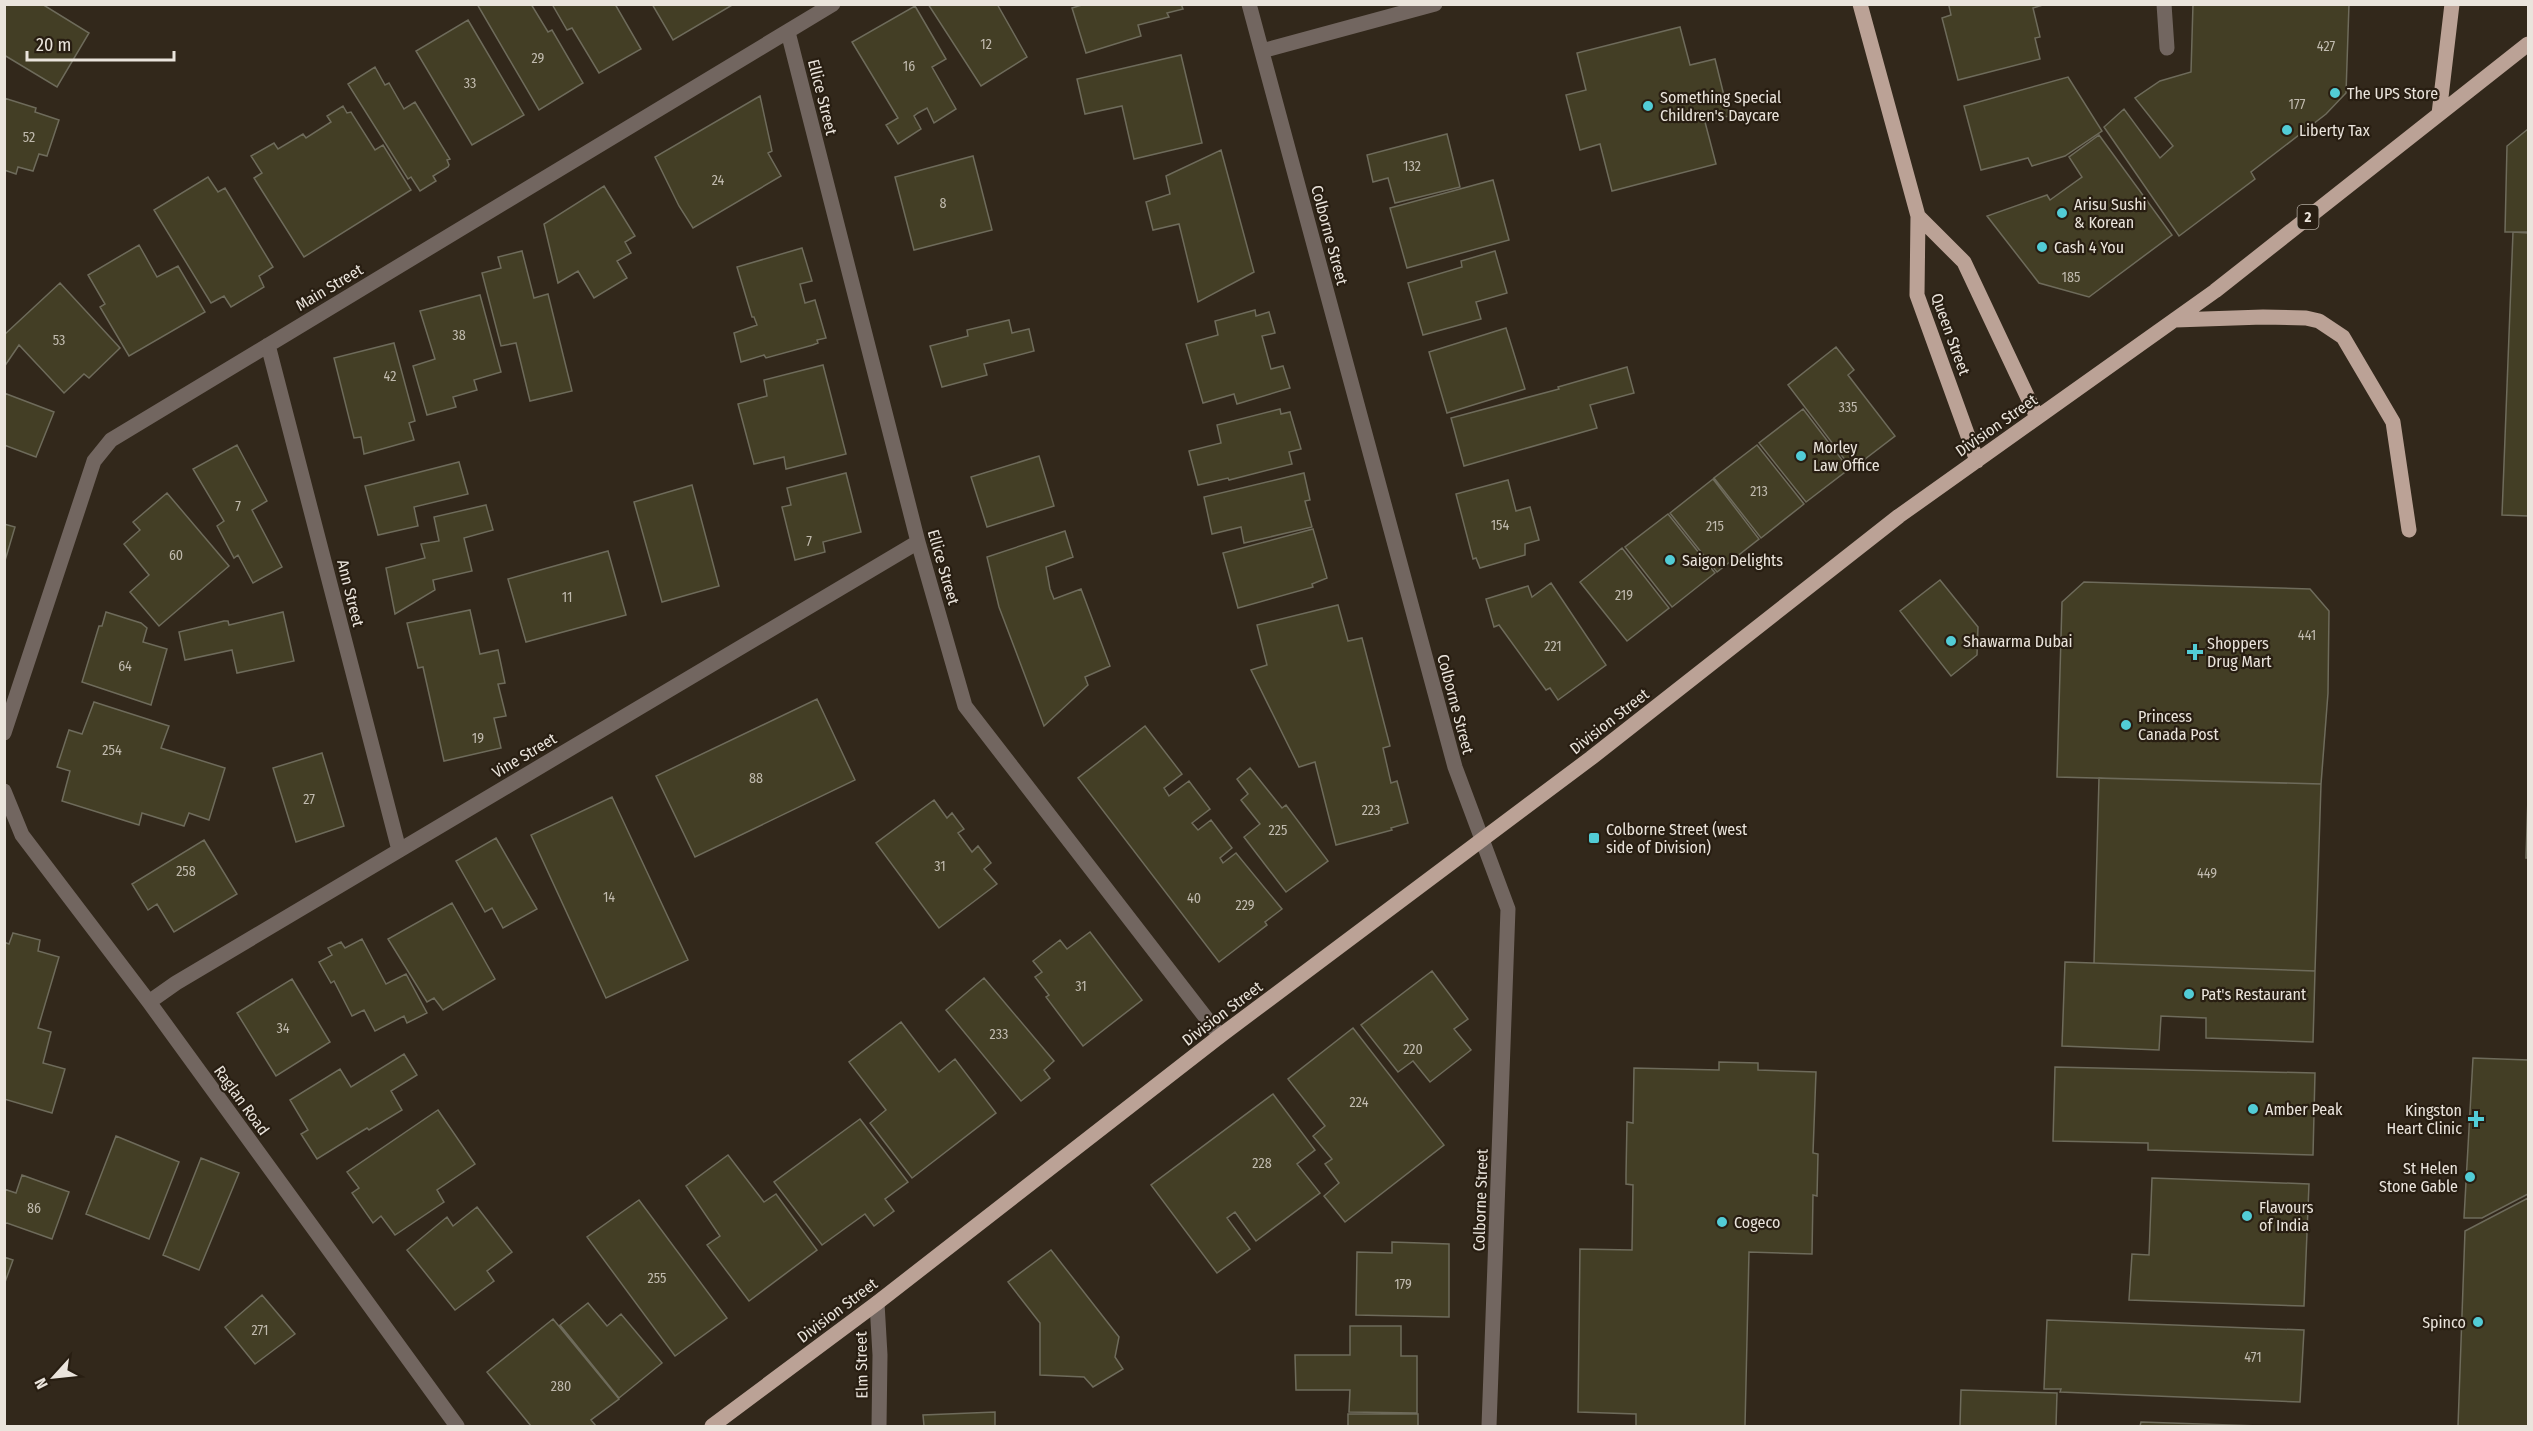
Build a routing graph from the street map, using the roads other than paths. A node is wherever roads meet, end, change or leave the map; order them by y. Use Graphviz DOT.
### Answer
graph roads {
  1 [pos="834,4"];
  2 [pos="1249,4"];
  3 [pos="1436,4"];
  4 [pos="1860,4"];
  5 [pos="2164,4"];
  6 [pos="2452,4"];
  7 [pos="788,32"];
  8 [pos="2529,44"];
  9 [pos="2166,48"];
  10 [pos="1262,51"];
  11 [pos="2439,114"];
  12 [pos="1918,216"];
  13 [pos="2175,320"];
  14 [pos="268,345"];
  15 [pos="2037,417"];
  16 [pos="1977,460"];
  17 [pos="2409,530"];
  18 [pos="918,542"];
  19 [pos="4,732"];
  20 [pos="4,791"];
  21 [pos="1484,840"];
  22 [pos="399,850"];
  23 [pos="149,1002"];
  24 [pos="1220,1036"];
  25 [pos="877,1303"];
  26 [pos="457,1426"];
  27 [pos="712,1426"];
  28 [pos="879,1426"];
  29 [pos="1489,1426"];
  1 -- 7 [label="street, Main Street"];
  2 -- 10 [label="street, Colborne Street"];
  3 -- 10 [label="street"];
  4 -- 12 [label="main road, Queen Street"];
  5 -- 9 [label="street"];
  6 -- 11 [label="main road"];
  7 -- 14 [label="street, Main Street"];
  7 -- 18 [label="street, Ellice Street"];
  8 -- 11 [label="main road, Division Street"];
  10 -- 21 [label="street, Colborne Street"];
  11 -- 13 [label="main road, Division Street / 2"];
  12 -- 15 [label="main road, Queen Street"];
  12 -- 16 [label="main road, Queen Street"];
  13 -- 15 [label="main road, Division Street / 2"];
  13 -- 17 [label="main road"];
  14 -- 19 [label="street, Main Street"];
  14 -- 22 [label="street, Ann Street"];
  15 -- 16 [label="main road, Division Street / 2"];
  16 -- 21 [label="main road, Division Street"];
  18 -- 22 [label="street, Vine Street"];
  18 -- 24 [label="street, Ellice Street"];
  20 -- 23 [label="street, Raglan Road"];
  21 -- 24 [label="main road, Division Street"];
  21 -- 29 [label="street, Colborne Street"];
  22 -- 23 [label="street, Vine Street"];
  23 -- 26 [label="street, Raglan Road"];
  24 -- 25 [label="main road, Division Street"];
  25 -- 27 [label="main road, Division Street"];
  25 -- 28 [label="street, Elm Street"];
}
